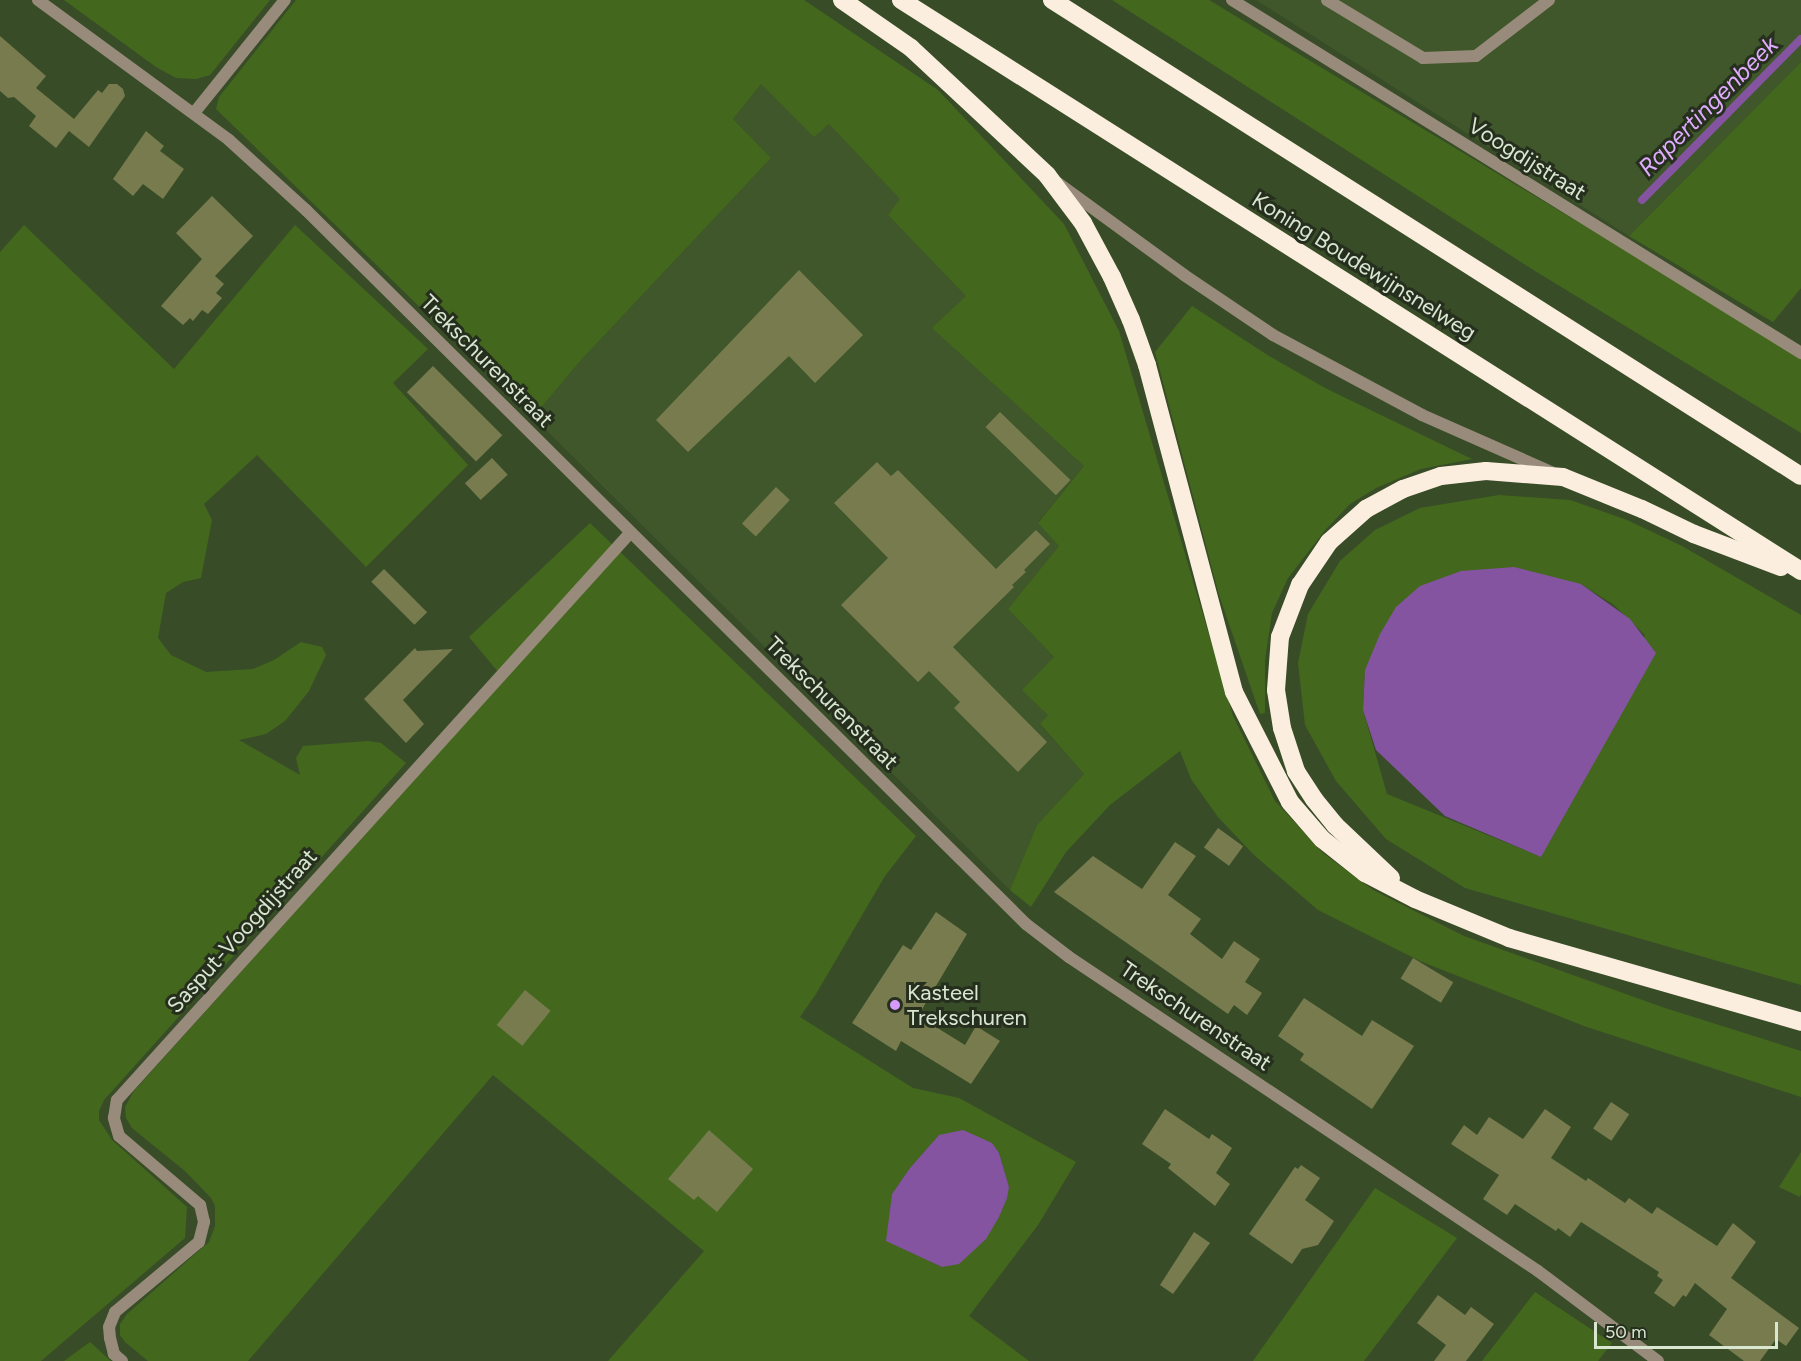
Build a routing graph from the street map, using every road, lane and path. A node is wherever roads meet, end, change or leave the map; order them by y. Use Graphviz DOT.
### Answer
graph roads {
  1 [pos="38,0"];
  2 [pos="285,0"];
  3 [pos="842,0"];
  4 [pos="901,0"];
  5 [pos="1052,0"];
  6 [pos="1232,0"];
  7 [pos="1327,0"];
  8 [pos="1549,0"];
  9 [pos="194,113"];
  10 [pos="1047,175"];
  11 [pos="1801,353"];
  12 [pos="1801,476"];
  13 [pos="1563,477"];
  14 [pos="630,533"];
  15 [pos="1801,573"];
  16 [pos="1415,899"];
  17 [pos="1801,1022"];
  18 [pos="122,1361"];
  19 [pos="1658,1361"];
  1 -- 9 [label="street, Trekschurenstraat"];
  2 -- 9 [label="street"];
  3 -- 10 [label="highway"];
  4 -- 15 [label="highway, Koning Boudewijnsnelweg"];
  5 -- 12 [label="highway"];
  6 -- 11 [label="street, Voogdijstraat"];
  7 -- 8 [label="street"];
  9 -- 14 [label="street, Trekschurenstraat"];
  10 -- 13 [label="street"];
  10 -- 16 [label="highway"];
  13 -- 15 [label="highway"];
  13 -- 16 [label="highway"];
  14 -- 18 [label="street, Sasput-Voogdijstraat"];
  14 -- 19 [label="street, Trekschurenstraat"];
  16 -- 17 [label="highway"];
}
